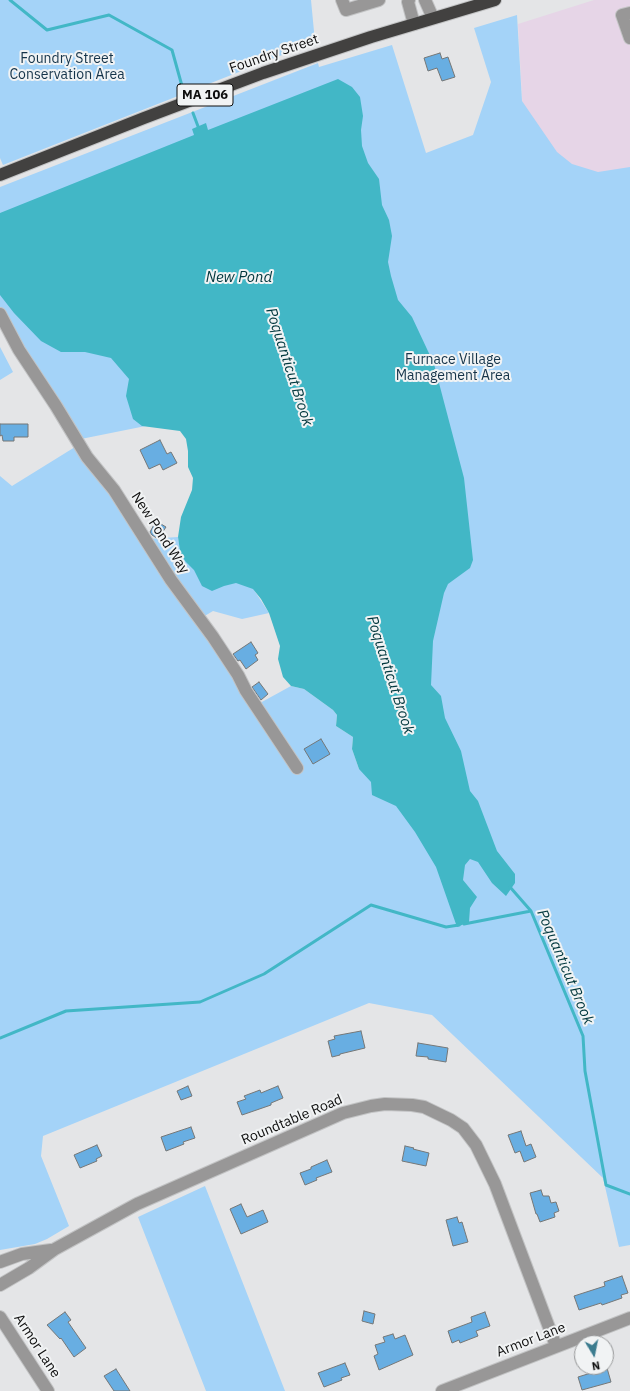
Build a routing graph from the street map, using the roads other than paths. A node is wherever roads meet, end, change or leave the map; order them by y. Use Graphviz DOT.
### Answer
graph roads {
  1 [pos="342,0"];
  2 [pos="379,0"];
  3 [pos="409,0"];
  4 [pos="424,0"];
  5 [pos="495,0"];
  6 [pos="630,13"];
  7 [pos="433,18"];
  8 [pos="414,24"];
  9 [pos="630,38"];
  10 [pos="0,175"];
  11 [pos="0,314"];
  12 [pos="297,768"];
  13 [pos="54,1249"];
  14 [pos="0,1262"];
  15 [pos="0,1285"];
  16 [pos="0,1317"];
  17 [pos="630,1318"];
  18 [pos="556,1346"];
  19 [pos="48,1391"];
  20 [pos="442,1391"];
  1 -- 2 [label="street"];
  3 -- 8 [label="street"];
  4 -- 7 [label="street"];
  5 -- 7 [label="highway, Foundry Street / MA 106"];
  6 -- 9 [label="street"];
  7 -- 8 [label="highway, Foundry Street / MA 106"];
  8 -- 10 [label="highway, Foundry Street / MA 106"];
  11 -- 12 [label="street, New Pond Way"];
  13 -- 14 [label="street, Roundtable Road"];
  13 -- 15 [label="street, Roundtable Road"];
  13 -- 18 [label="street, Roundtable Road"];
  16 -- 19 [label="street, Armor Lane"];
  17 -- 18 [label="street, Armor Lane"];
  18 -- 20 [label="street, Armor Lane"];
}
